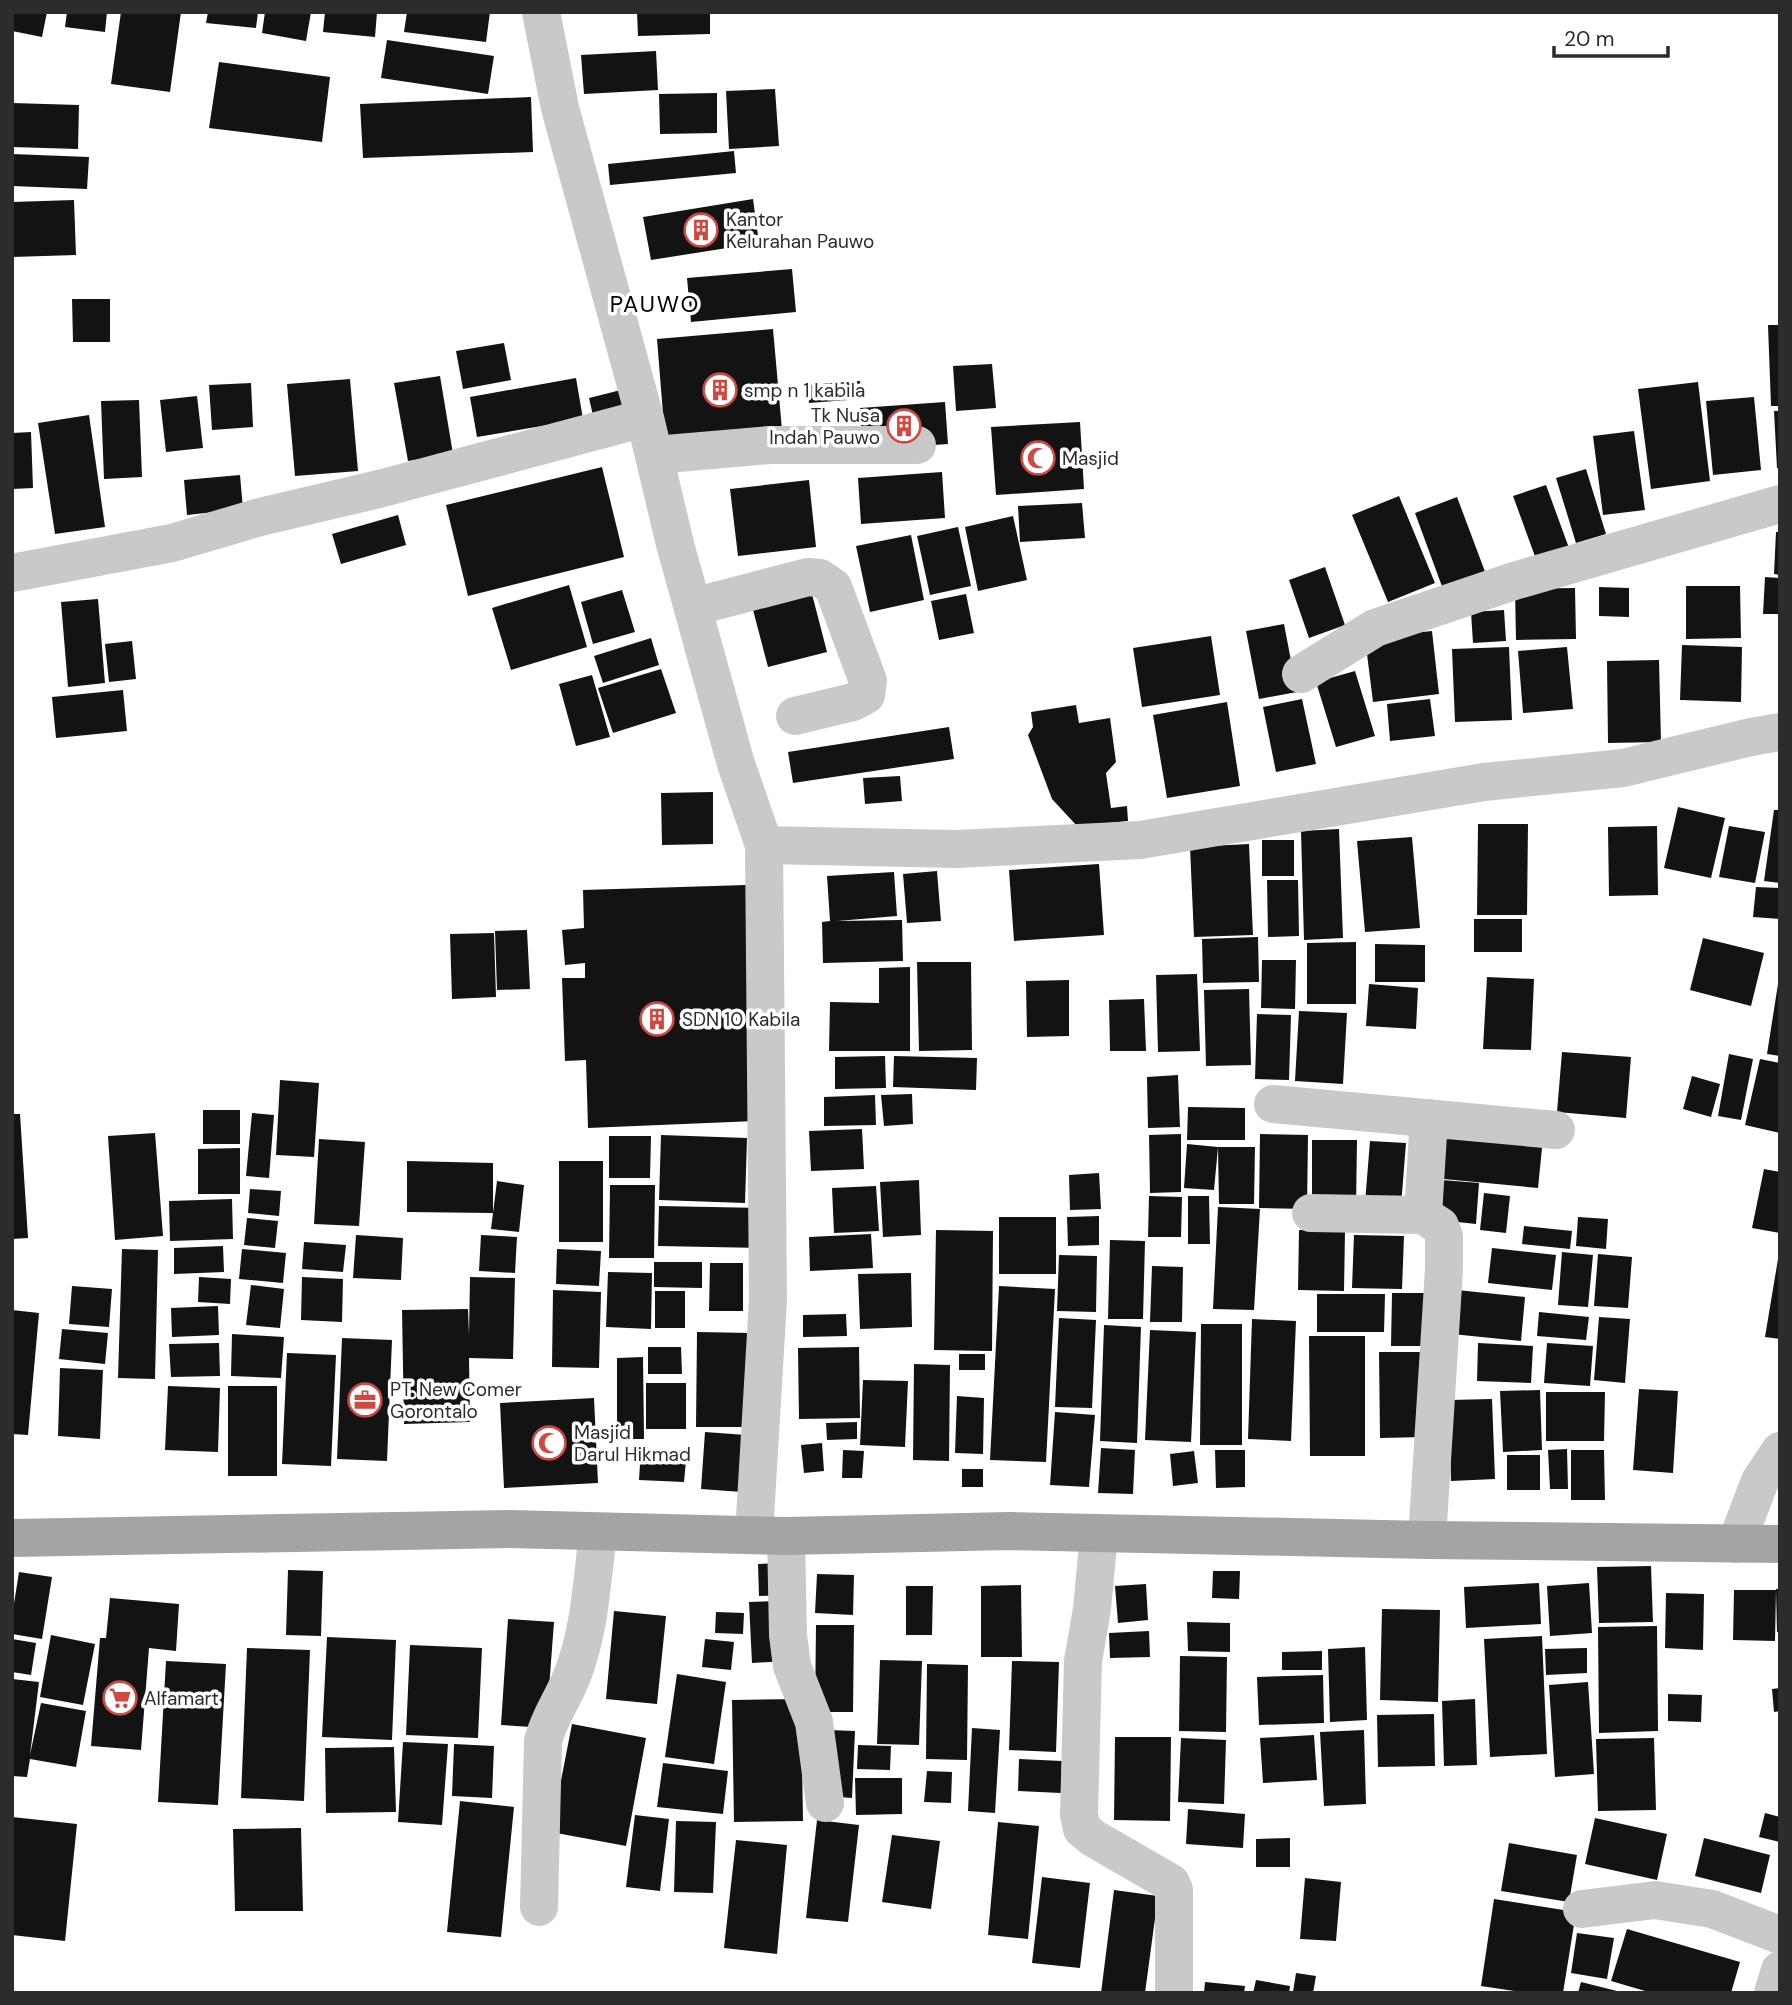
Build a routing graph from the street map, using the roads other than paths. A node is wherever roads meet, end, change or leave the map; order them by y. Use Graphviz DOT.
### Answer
graph roads {
  1 [pos="541,12"];
  2 [pos="645,418"];
  3 [pos="917,445"];
  4 [pos="655,455"];
  5 [pos="1780,504"];
  6 [pos="12,573"];
  7 [pos="693,607"];
  8 [pos="1301,674"];
  9 [pos="795,716"];
  10 [pos="1780,732"];
  11 [pos="764,845"];
  12 [pos="1273,1104"];
  13 [pos="1429,1118"];
  14 [pos="1556,1130"];
  15 [pos="1311,1213"];
  16 [pos="1423,1214"];
  17 [pos="1780,1451"];
  18 [pos="598,1533"];
  19 [pos="1099,1534"];
  20 [pos="770,1536"];
  21 [pos="12,1538"];
  22 [pos="1427,1540"];
  23 [pos="1736,1544"];
  24 [pos="1780,1544"];
  25 [pos="825,1802"];
  26 [pos="538,1907"];
  27 [pos="1582,1909"];
  28 [pos="1780,1935"];
  29 [pos="1780,1970"];
  30 [pos="1174,1993"];
  31 [pos="1773,1993"];
  1 -- 2 [label="street"];
  2 -- 4 [label="street"];
  2 -- 6 [label="street"];
  3 -- 4 [label="street"];
  4 -- 7 [label="street"];
  5 -- 8 [label="street"];
  7 -- 9 [label="street"];
  7 -- 11 [label="street"];
  10 -- 11 [label="street"];
  11 -- 20 [label="street"];
  12 -- 13 [label="street"];
  13 -- 14 [label="street"];
  13 -- 16 [label="street"];
  15 -- 16 [label="street"];
  16 -- 22 [label="street"];
  17 -- 23 [label="street"];
  18 -- 20 [label="main road"];
  18 -- 21 [label="main road"];
  18 -- 26 [label="street"];
  19 -- 20 [label="main road"];
  19 -- 22 [label="main road"];
  19 -- 30 [label="street"];
  20 -- 25 [label="street"];
  22 -- 23 [label="main road"];
  23 -- 24 [label="main road"];
  27 -- 28 [label="street"];
  29 -- 31 [label="street"];
}
